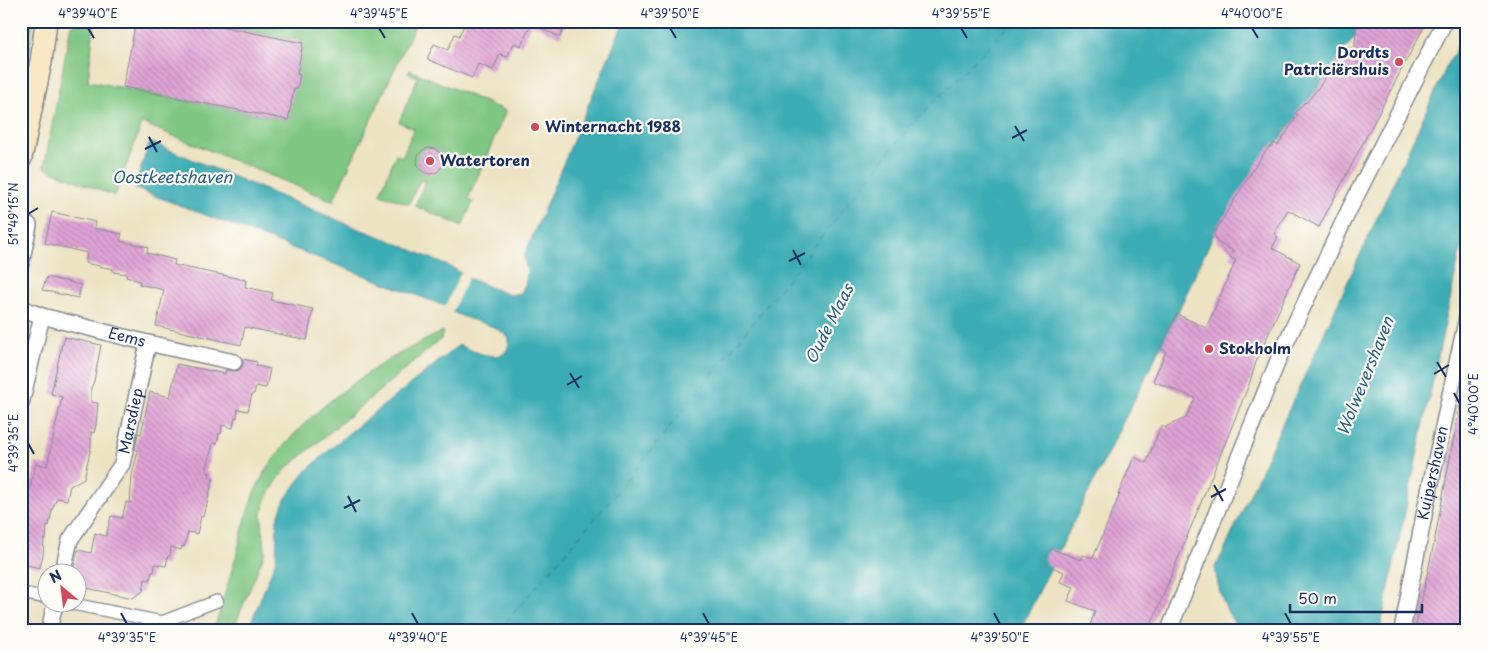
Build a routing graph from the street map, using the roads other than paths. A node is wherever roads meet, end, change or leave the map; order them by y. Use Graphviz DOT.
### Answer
graph roads {
  1 [pos="46,21"];
  2 [pos="1445,21"];
  3 [pos="21,158"];
  4 [pos="21,223"];
  5 [pos="21,264"];
  6 [pos="21,308"];
  7 [pos="42,316"];
  8 [pos="1467,317"];
  9 [pos="148,343"];
  10 [pos="234,362"];
  11 [pos="21,404"];
  12 [pos="64,564"];
  13 [pos="21,593"];
  14 [pos="38,596"];
  15 [pos="216,602"];
  16 [pos="88,608"];
  17 [pos="53,614"];
  18 [pos="165,626"];
  19 [pos="50,630"];
  20 [pos="1169,630"];
  21 [pos="1402,630"];
  1 -- 3 [label="main road"];
  2 -- 20 [label="street"];
  4 -- 5 [label="street"];
  6 -- 7 [label="street, Eems"];
  7 -- 9 [label="street, Eems"];
  7 -- 11 [label="street"];
  8 -- 21 [label="street, Kuipershaven"];
  9 -- 10 [label="street, Eems"];
  9 -- 12 [label="street, Marsdiep"];
  13 -- 14 [label="street"];
  15 -- 18 [label="street"];
  16 -- 18 [label="street"];
  17 -- 19 [label="street"];
}
